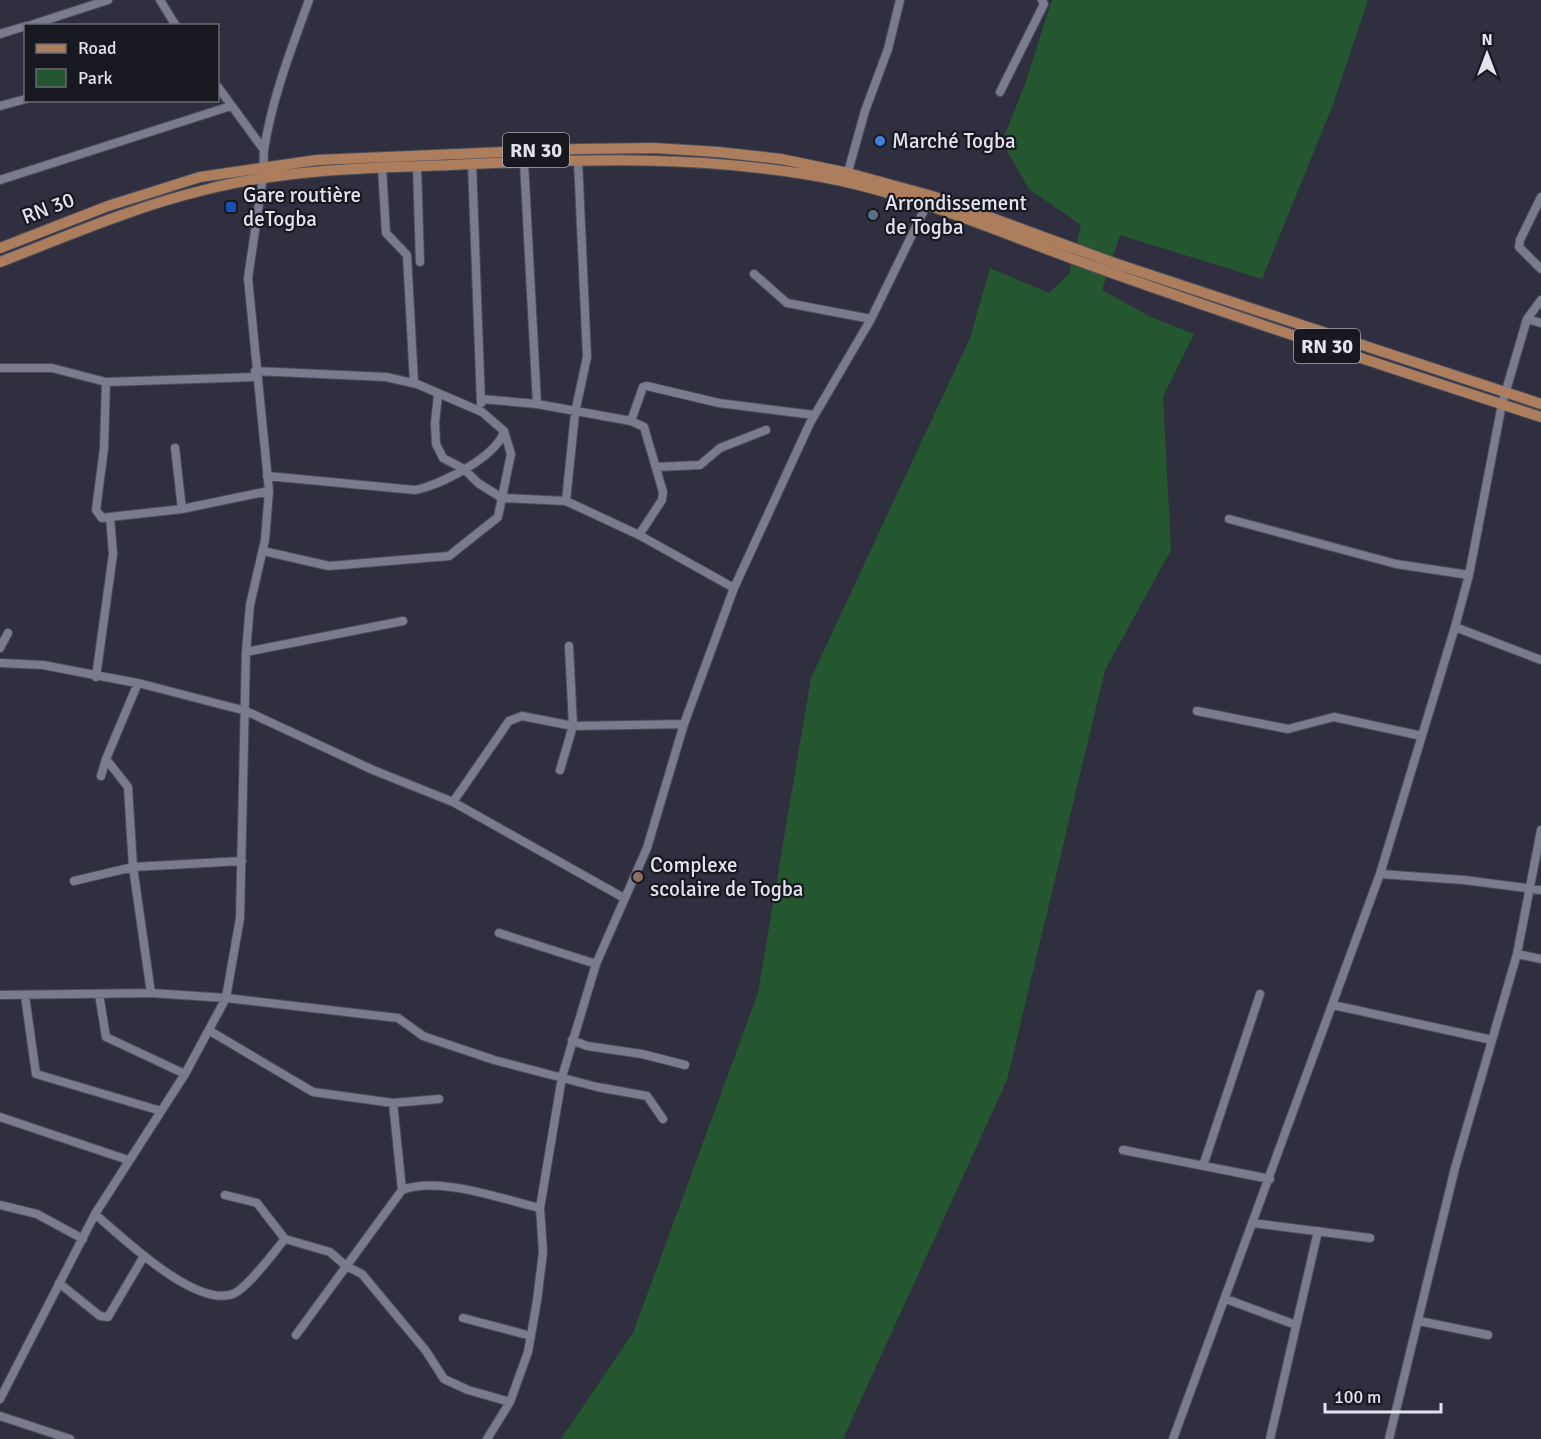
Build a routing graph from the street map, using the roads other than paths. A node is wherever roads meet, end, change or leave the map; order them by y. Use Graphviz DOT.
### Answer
graph roads {
  1 [pos="108,0"];
  2 [pos="160,0"];
  3 [pos="309,0"];
  4 [pos="900,0"];
  5 [pos="1042,0"];
  6 [pos="33,24"];
  7 [pos="175,24"];
  8 [pos="24,27"];
  9 [pos="0,34"];
  10 [pos="219,88"];
  11 [pos="1000,92"];
  12 [pos="24,100"];
  13 [pos="0,106"];
  14 [pos="231,106"];
  15 [pos="264,150"];
  16 [pos="578,160"];
  17 [pos="524,162"];
  18 [pos="472,164"];
  19 [pos="417,166"];
  20 [pos="382,168"];
  21 [pos="263,172"];
  22 [pos="847,178"];
  23 [pos="0,180"];
  24 [pos="1541,197"];
  25 [pos="926,206"];
  26 [pos="0,248"];
  27 [pos="1070,252"];
  28 [pos="0,262"];
  29 [pos="420,262"];
  30 [pos="1541,268"];
  31 [pos="1115,269"];
  32 [pos="754,274"];
  33 [pos="1541,300"];
  34 [pos="871,319"];
  35 [pos="1527,320"];
  36 [pos="1541,323"];
  37 [pos="0,368"];
  38 [pos="256,374"];
  39 [pos="106,382"];
  40 [pos="414,383"];
  41 [pos="1506,393"];
  42 [pos="438,394"];
  43 [pos="481,399"];
  44 [pos="537,404"];
  45 [pos="1502,404"];
  46 [pos="1541,404"];
  47 [pos="482,412"];
  48 [pos="575,413"];
  49 [pos="814,415"];
  50 [pos="1541,417"];
  51 [pos="632,420"];
  52 [pos="766,430"];
  53 [pos="504,431"];
  54 [pos="175,448"];
  55 [pos="656,467"];
  56 [pos="464,470"];
  57 [pos="267,476"];
  58 [pos="269,491"];
  59 [pos="502,498"];
  60 [pos="566,501"];
  61 [pos="182,508"];
  62 [pos="110,517"];
  63 [pos="1229,519"];
  64 [pos="639,535"];
  65 [pos="263,551"];
  66 [pos="1468,575"];
  67 [pos="734,588"];
  68 [pos="403,621"];
  69 [pos="1455,627"];
  70 [pos="8,633"];
  71 [pos="569,646"];
  72 [pos="0,648"];
  73 [pos="246,652"];
  74 [pos="1541,660"];
  75 [pos="0,663"];
  76 [pos="96,677"];
  77 [pos="138,683"];
  78 [pos="246,711"];
  79 [pos="1197,711"];
  80 [pos="684,724"];
  81 [pos="573,726"];
  82 [pos="1422,736"];
  83 [pos="106,759"];
  84 [pos="560,770"];
  85 [pos="101,776"];
  86 [pos="453,802"];
  87 [pos="1541,830"];
  88 [pos="242,861"];
  89 [pos="134,867"];
  90 [pos="1380,874"];
  91 [pos="74,881"];
  92 [pos="1536,889"];
  93 [pos="624,898"];
  94 [pos="499,933"];
  95 [pos="1517,954"];
  96 [pos="1541,959"];
  97 [pos="596,964"];
  98 [pos="151,993"];
  99 [pos="99,994"];
  100 [pos="1260,994"];
  101 [pos="0,995"];
  102 [pos="25,996"];
  103 [pos="226,998"];
  104 [pos="1333,1005"];
  105 [pos="210,1031"];
  106 [pos="572,1040"];
  107 [pos="1492,1040"];
  108 [pos="685,1065"];
  109 [pos="186,1074"];
  110 [pos="562,1077"];
  111 [pos="439,1099"];
  112 [pos="393,1103"];
  113 [pos="161,1111"];
  114 [pos="0,1117"];
  115 [pos="663,1119"];
  116 [pos="1123,1150"];
  117 [pos="128,1161"];
  118 [pos="1203,1166"];
  119 [pos="1270,1179"];
  120 [pos="402,1190"];
  121 [pos="225,1195"];
  122 [pos="0,1205"];
  123 [pos="540,1208"];
  124 [pos="95,1214"];
  125 [pos="1253,1223"];
  126 [pos="1318,1231"];
  127 [pos="1370,1238"];
  128 [pos="83,1239"];
  129 [pos="285,1239"];
  130 [pos="144,1256"];
  131 [pos="346,1266"];
  132 [pos="59,1283"];
  133 [pos="1226,1299"];
  134 [pos="463,1318"];
  135 [pos="1419,1321"];
  136 [pos="1296,1325"];
  137 [pos="296,1335"];
  138 [pos="1488,1335"];
  139 [pos="531,1336"];
  140 [pos="0,1399"];
  141 [pos="510,1402"];
  142 [pos="0,1416"];
  143 [pos="70,1439"];
  144 [pos="487,1439"];
  145 [pos="1173,1439"];
  146 [pos="1270,1439"];
  147 [pos="1389,1439"];
  1 -- 6 [label="street"];
  2 -- 7 [label="street"];
  3 -- 15 [label="street"];
  4 -- 22 [label="street"];
  5 -- 11 [label="street"];
  8 -- 9 [label="street"];
  10 -- 14 [label="street"];
  12 -- 13 [label="street"];
  14 -- 15 [label="street"];
  14 -- 23 [label="street"];
  15 -- 21 [label="street"];
  16 -- 17 [label="main road, RN 30"];
  16 -- 22 [label="main road, RN 30"];
  16 -- 48 [label="street"];
  17 -- 18 [label="main road, RN 30"];
  17 -- 44 [label="street"];
  18 -- 19 [label="main road, RN 30"];
  18 -- 43 [label="street"];
  19 -- 20 [label="main road, RN 30"];
  19 -- 29 [label="street"];
  20 -- 21 [label="main road, RN 30"];
  20 -- 40 [label="street"];
  21 -- 22 [label="main road, RN 30 / RN 30"];
  21 -- 26 [label="main road, RN 30 / RN 30"];
  21 -- 28 [label="main road, RN 30"];
  21 -- 38 [label="street"];
  22 -- 25 [label="main road, RN 30"];
  22 -- 27 [label="main road, RN 30 / RN 30"];
  24 -- 30 [label="street"];
  25 -- 27 [label="main road, RN 30"];
  25 -- 34 [label="street"];
  27 -- 31 [label="main road, RN 30 / RN 30"];
  31 -- 41 [label="main road, RN 30 / RN 30"];
  31 -- 45 [label="main road, RN 30"];
  32 -- 34 [label="street"];
  33 -- 35 [label="street"];
  34 -- 49 [label="street"];
  35 -- 36 [label="street"];
  35 -- 41 [label="street"];
  37 -- 39 [label="street"];
  38 -- 39 [label="street"];
  38 -- 40 [label="street"];
  38 -- 57 [label="street"];
  39 -- 62 [label="street"];
  40 -- 42 [label="street"];
  41 -- 45 [label="street"];
  41 -- 46 [label="main road, RN 30 / RN 30"];
  42 -- 47 [label="street"];
  42 -- 56 [label="street"];
  43 -- 44 [label="street"];
  43 -- 47 [label="street"];
  44 -- 48 [label="street"];
  45 -- 50 [label="main road, RN 30"];
  45 -- 66 [label="street"];
  47 -- 53 [label="street"];
  48 -- 51 [label="street"];
  48 -- 60 [label="street"];
  49 -- 51 [label="street"];
  49 -- 67 [label="street"];
  51 -- 55 [label="street"];
  52 -- 55 [label="street"];
  53 -- 56 [label="street"];
  53 -- 59 [label="street"];
  54 -- 61 [label="street"];
  55 -- 64 [label="street"];
  56 -- 57 [label="street"];
  56 -- 59 [label="street"];
  57 -- 58 [label="street"];
  58 -- 61 [label="street"];
  58 -- 65 [label="street"];
  59 -- 60 [label="street"];
  59 -- 65 [label="street"];
  60 -- 64 [label="street"];
  61 -- 62 [label="street"];
  62 -- 76 [label="street"];
  63 -- 66 [label="street"];
  64 -- 67 [label="street"];
  65 -- 73 [label="street"];
  66 -- 69 [label="street"];
  67 -- 80 [label="street"];
  68 -- 73 [label="street"];
  69 -- 74 [label="street"];
  69 -- 82 [label="street"];
  70 -- 72 [label="street"];
  71 -- 81 [label="street"];
  73 -- 78 [label="street"];
  75 -- 76 [label="street"];
  76 -- 77 [label="street"];
  77 -- 78 [label="street"];
  77 -- 83 [label="street"];
  78 -- 86 [label="street"];
  78 -- 88 [label="street"];
  79 -- 82 [label="street"];
  80 -- 81 [label="street"];
  80 -- 93 [label="street"];
  81 -- 84 [label="street"];
  81 -- 86 [label="street"];
  82 -- 90 [label="street"];
  83 -- 85 [label="street"];
  83 -- 89 [label="street"];
  86 -- 93 [label="street"];
  87 -- 92 [label="street"];
  88 -- 89 [label="street"];
  88 -- 103 [label="street"];
  89 -- 91 [label="street"];
  89 -- 98 [label="street"];
  90 -- 92 [label="street"];
  90 -- 104 [label="street"];
  92 -- 95 [label="street"];
  93 -- 97 [label="street"];
  94 -- 97 [label="street"];
  95 -- 96 [label="street"];
  95 -- 107 [label="street"];
  97 -- 106 [label="street"];
  98 -- 99 [label="street"];
  98 -- 103 [label="street"];
  99 -- 102 [label="street"];
  99 -- 109 [label="street"];
  100 -- 118 [label="street"];
  101 -- 102 [label="street"];
  102 -- 113 [label="street"];
  103 -- 105 [label="street"];
  103 -- 110 [label="street"];
  104 -- 107 [label="street"];
  104 -- 119 [label="street"];
  105 -- 109 [label="street"];
  105 -- 112 [label="street"];
  106 -- 108 [label="street"];
  106 -- 110 [label="street"];
  107 -- 135 [label="street"];
  109 -- 113 [label="street"];
  110 -- 115 [label="street"];
  110 -- 123 [label="street"];
  111 -- 112 [label="street"];
  112 -- 120 [label="street"];
  113 -- 117 [label="street"];
  114 -- 117 [label="street"];
  116 -- 118 [label="street"];
  117 -- 124 [label="street"];
  118 -- 119 [label="street"];
  119 -- 125 [label="street"];
  120 -- 123 [label="street"];
  120 -- 131 [label="street"];
  121 -- 129 [label="street"];
  122 -- 128 [label="street"];
  123 -- 139 [label="street"];
  124 -- 128 [label="street"];
  124 -- 130 [label="street"];
  125 -- 126 [label="street"];
  125 -- 133 [label="street"];
  126 -- 127 [label="street"];
  126 -- 136 [label="street"];
  128 -- 132 [label="street"];
  129 -- 130 [label="street"];
  129 -- 131 [label="street"];
  130 -- 132 [label="street"];
  131 -- 137 [label="street"];
  131 -- 141 [label="street"];
  132 -- 140 [label="street"];
  133 -- 136 [label="street"];
  133 -- 145 [label="street"];
  134 -- 139 [label="street"];
  135 -- 138 [label="street"];
  135 -- 147 [label="street"];
  136 -- 146 [label="street"];
  139 -- 141 [label="street"];
  141 -- 144 [label="street"];
  142 -- 143 [label="street"];
}
